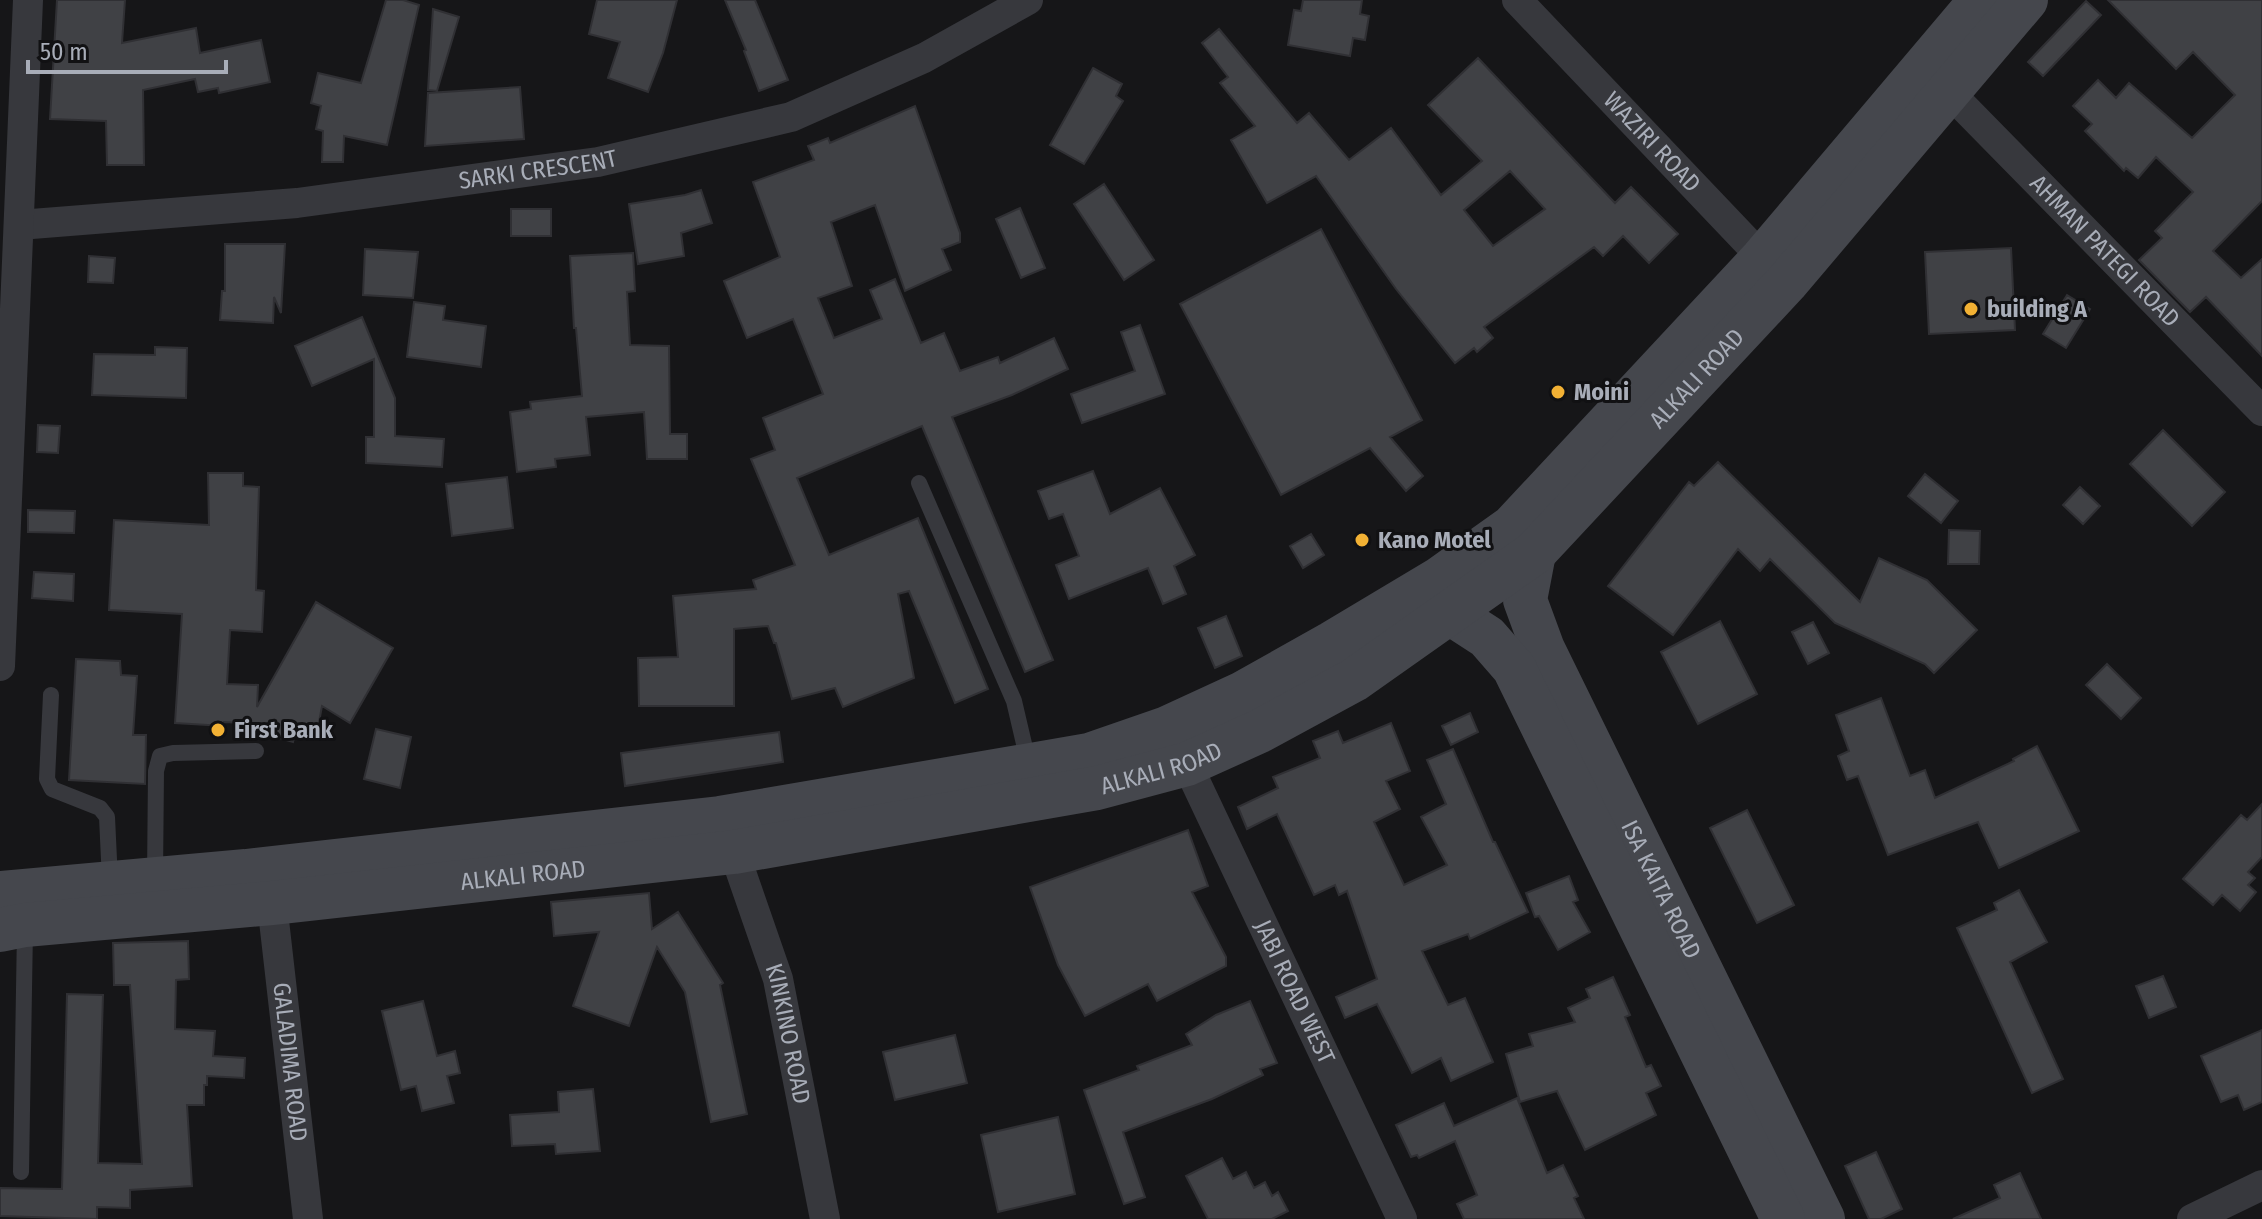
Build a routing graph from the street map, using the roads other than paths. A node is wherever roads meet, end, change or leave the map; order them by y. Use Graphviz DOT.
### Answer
graph roads {
  1 [pos="28,0"];
  2 [pos="1028,0"];
  3 [pos="1517,0"];
  4 [pos="1981,0"];
  5 [pos="2026,0"];
  6 [pos="1948,91"];
  7 [pos="19,225"];
  8 [pos="1775,270"];
  9 [pos="2262,411"];
  10 [pos="919,483"];
  11 [pos="1534,553"];
  12 [pos="1450,613"];
  13 [pos="0,666"];
  14 [pos="51,695"];
  15 [pos="256,751"];
  16 [pos="1187,764"];
  17 [pos="1029,766"];
  18 [pos="734,852"];
  19 [pos="155,879"];
  20 [pos="110,883"];
  21 [pos="272,903"];
  22 [pos="12,910"];
  23 [pos="1728,1068"];
  24 [pos="21,1172"];
  25 [pos="2262,1185"];
  26 [pos="308,1219"];
  27 [pos="825,1219"];
  28 [pos="1402,1219"];
  29 [pos="1783,1219"];
  30 [pos="1823,1219"];
  31 [pos="2192,1219"];
  1 -- 7 [label="street"];
  2 -- 7 [label="street, SARKI CRESCENT"];
  3 -- 8 [label="street, WAZIRI ROAD"];
  4 -- 8 [label="main road, ALKALI ROAD"];
  5 -- 6 [label="main road, ALKALI ROAD"];
  6 -- 8 [label="main road, ALKALI ROAD"];
  6 -- 9 [label="street, AHMAN PATEGI ROAD"];
  7 -- 13 [label="street"];
  8 -- 11 [label="main road, ALKALI ROAD"];
  8 -- 17 [label="main road, ALKALI ROAD"];
  10 -- 17 [label="lane"];
  11 -- 12 [label="main road, ALKALI ROAD"];
  11 -- 23 [label="main road, ISA KAITA ROAD"];
  12 -- 16 [label="main road, ALKALI ROAD"];
  12 -- 23 [label="main road, ISA KAITA ROAD"];
  14 -- 20 [label="lane"];
  15 -- 19 [label="lane"];
  16 -- 18 [label="main road, ALKALI ROAD"];
  16 -- 28 [label="street, JABI ROAD WEST"];
  17 -- 19 [label="main road, ALKALI ROAD"];
  18 -- 21 [label="main road, ALKALI ROAD"];
  18 -- 27 [label="street, KINKINO ROAD"];
  19 -- 20 [label="main road, ALKALI ROAD"];
  20 -- 22 [label="main road, ALKALI ROAD"];
  21 -- 22 [label="main road, ALKALI ROAD"];
  21 -- 26 [label="street, GALADIMA ROAD"];
  22 -- 24 [label="lane"];
  23 -- 29 [label="main road, ISA KAITA ROAD"];
  23 -- 30 [label="main road, ISA KAITA ROAD"];
  25 -- 31 [label="street"];
}
